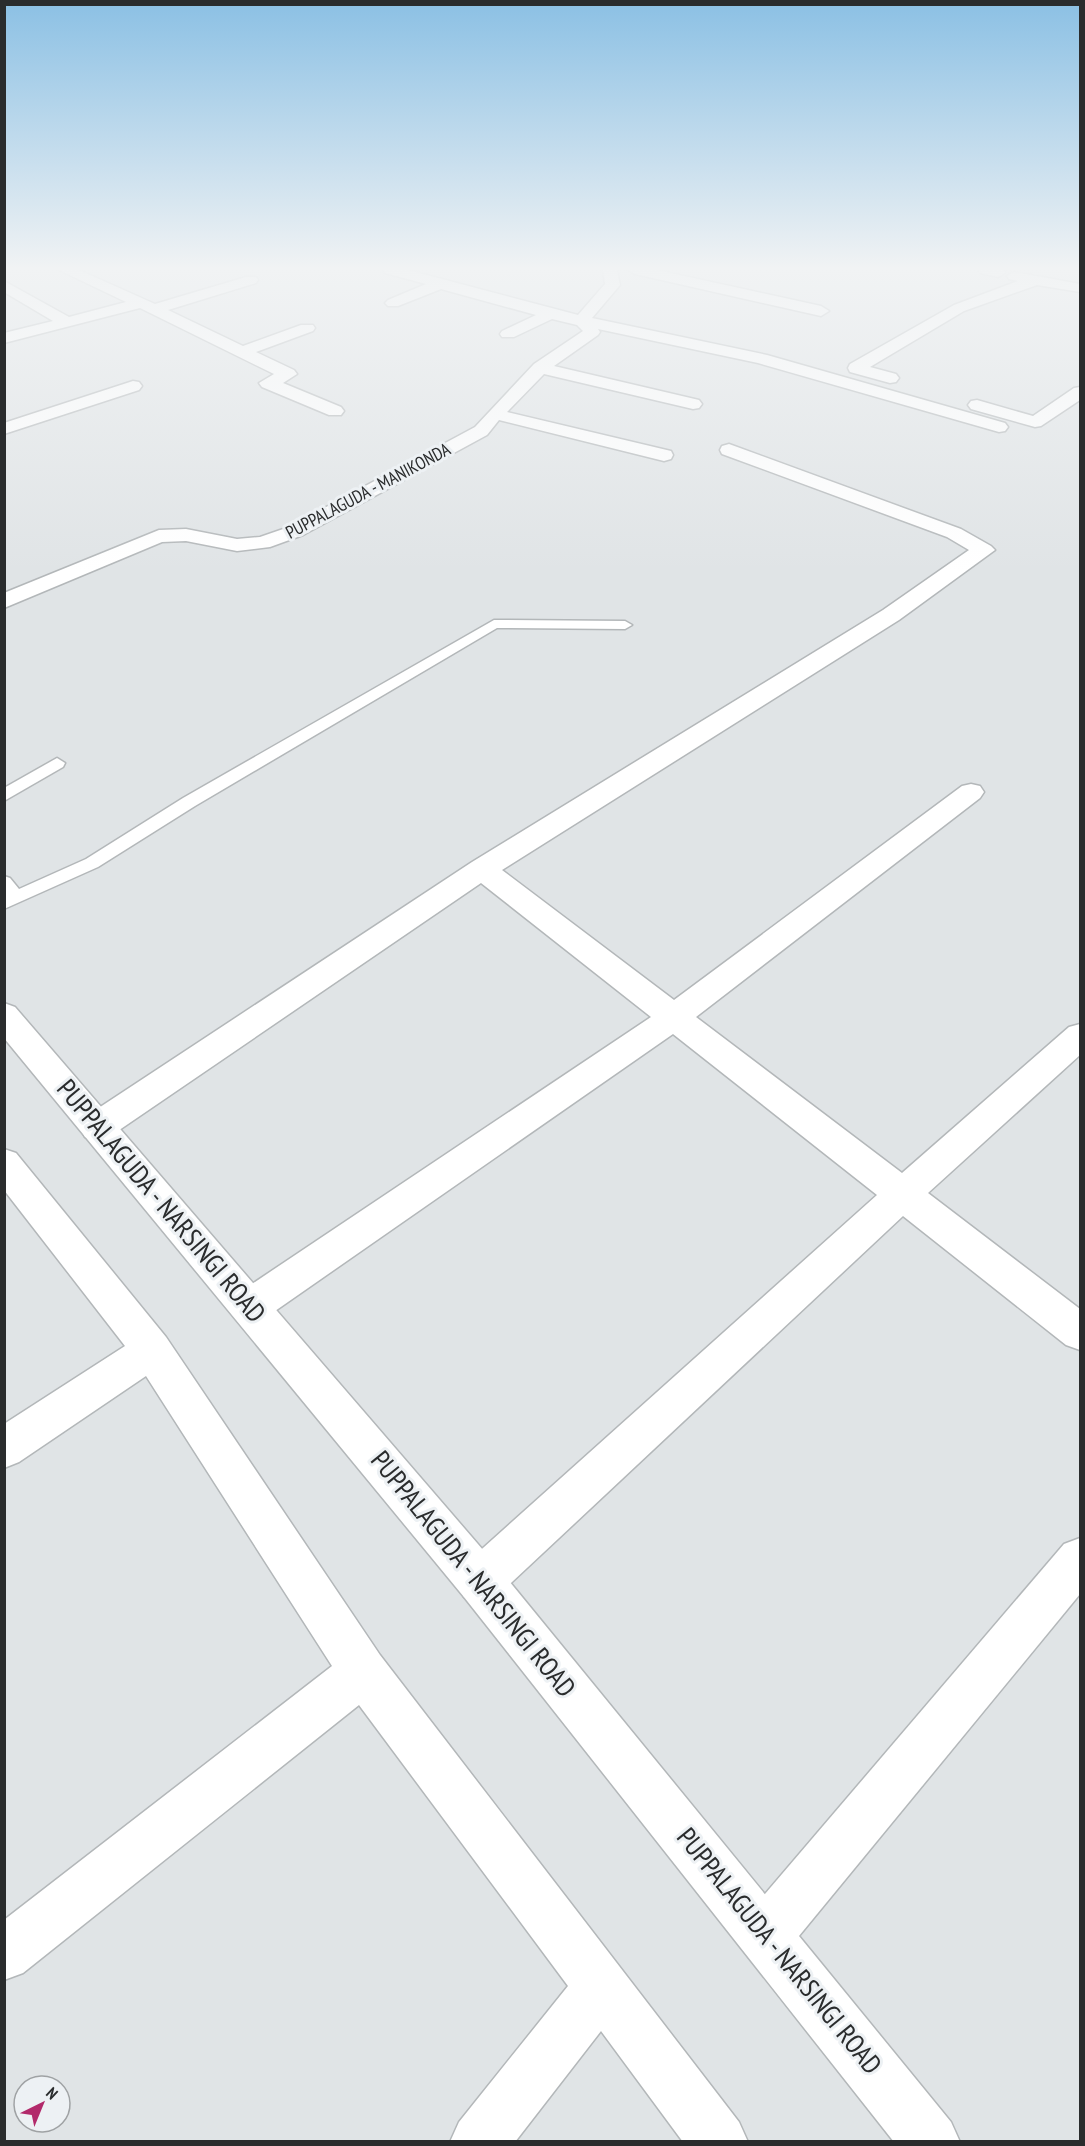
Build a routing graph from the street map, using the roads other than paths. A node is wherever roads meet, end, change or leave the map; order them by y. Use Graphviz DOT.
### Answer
graph roads {
  1 [pos="280,370"];
  2 [pos="538,370"];
  3 [pos="549,370"];
  4 [pos="799,370"];
  5 [pos="863,370"];
  6 [pos="133,386"];
  7 [pos="1080,392"];
  8 [pos="310,402"];
  9 [pos="693,404"];
  10 [pos="289,411"];
  11 [pos="335,411"];
  12 [pos="495,414"];
  13 [pos="999,427"];
  14 [pos="4,429"];
  15 [pos="729,450"];
  16 [pos="664,455"];
  17 [pos="4,601"];
  18 [pos="625,625"];
  19 [pos="57,763"];
  20 [pos="971,792"];
  21 [pos="4,796"];
  22 [pos="482,869"];
  23 [pos="4,882"];
  24 [pos="10,901"];
  25 [pos="4,1015"];
  26 [pos="674,1017"];
  27 [pos="1080,1036"];
  28 [pos="97,1127"];
  29 [pos="4,1164"];
  30 [pos="903,1194"];
  31 [pos="251,1306"];
  32 [pos="1080,1332"];
  33 [pos="152,1350"];
  34 [pos="4,1448"];
  35 [pos="1080,1560"];
  36 [pos="480,1581"];
  37 [pos="363,1672"];
  38 [pos="766,1934"];
  39 [pos="4,1954"];
  40 [pos="601,1987"];
  41 [pos="479,2142"];
  42 [pos="719,2142"];
  43 [pos="931,2142"];
  1 -- 8 [label="street"];
  2 -- 12 [label="street, PUPPALAGUDA - MANIKONDA"];
  3 -- 9 [label="street"];
  4 -- 13 [label="street"];
  5 -- 7 [label="street"];
  6 -- 14 [label="street"];
  8 -- 10 [label="street"];
  8 -- 11 [label="street"];
  12 -- 16 [label="street"];
  12 -- 17 [label="street, PUPPALAGUDA - MANIKONDA"];
  15 -- 22 [label="street"];
  18 -- 24 [label="lane"];
  19 -- 21 [label="lane"];
  20 -- 26 [label="street"];
  22 -- 26 [label="street"];
  22 -- 28 [label="street"];
  23 -- 24 [label="lane"];
  25 -- 28 [label="street, PUPPALAGUDA - NARSINGI ROAD"];
  26 -- 30 [label="street"];
  26 -- 31 [label="street"];
  27 -- 30 [label="street"];
  28 -- 31 [label="street, PUPPALAGUDA - NARSINGI ROAD"];
  29 -- 33 [label="street"];
  30 -- 32 [label="street"];
  30 -- 36 [label="street"];
  31 -- 36 [label="street, PUPPALAGUDA - NARSINGI ROAD"];
  33 -- 34 [label="street"];
  33 -- 37 [label="street"];
  35 -- 38 [label="street"];
  36 -- 38 [label="street, PUPPALAGUDA - NARSINGI ROAD"];
  37 -- 39 [label="street"];
  37 -- 40 [label="street"];
  38 -- 43 [label="street, PUPPALAGUDA - NARSINGI ROAD"];
  40 -- 41 [label="street"];
  40 -- 42 [label="street"];
}
